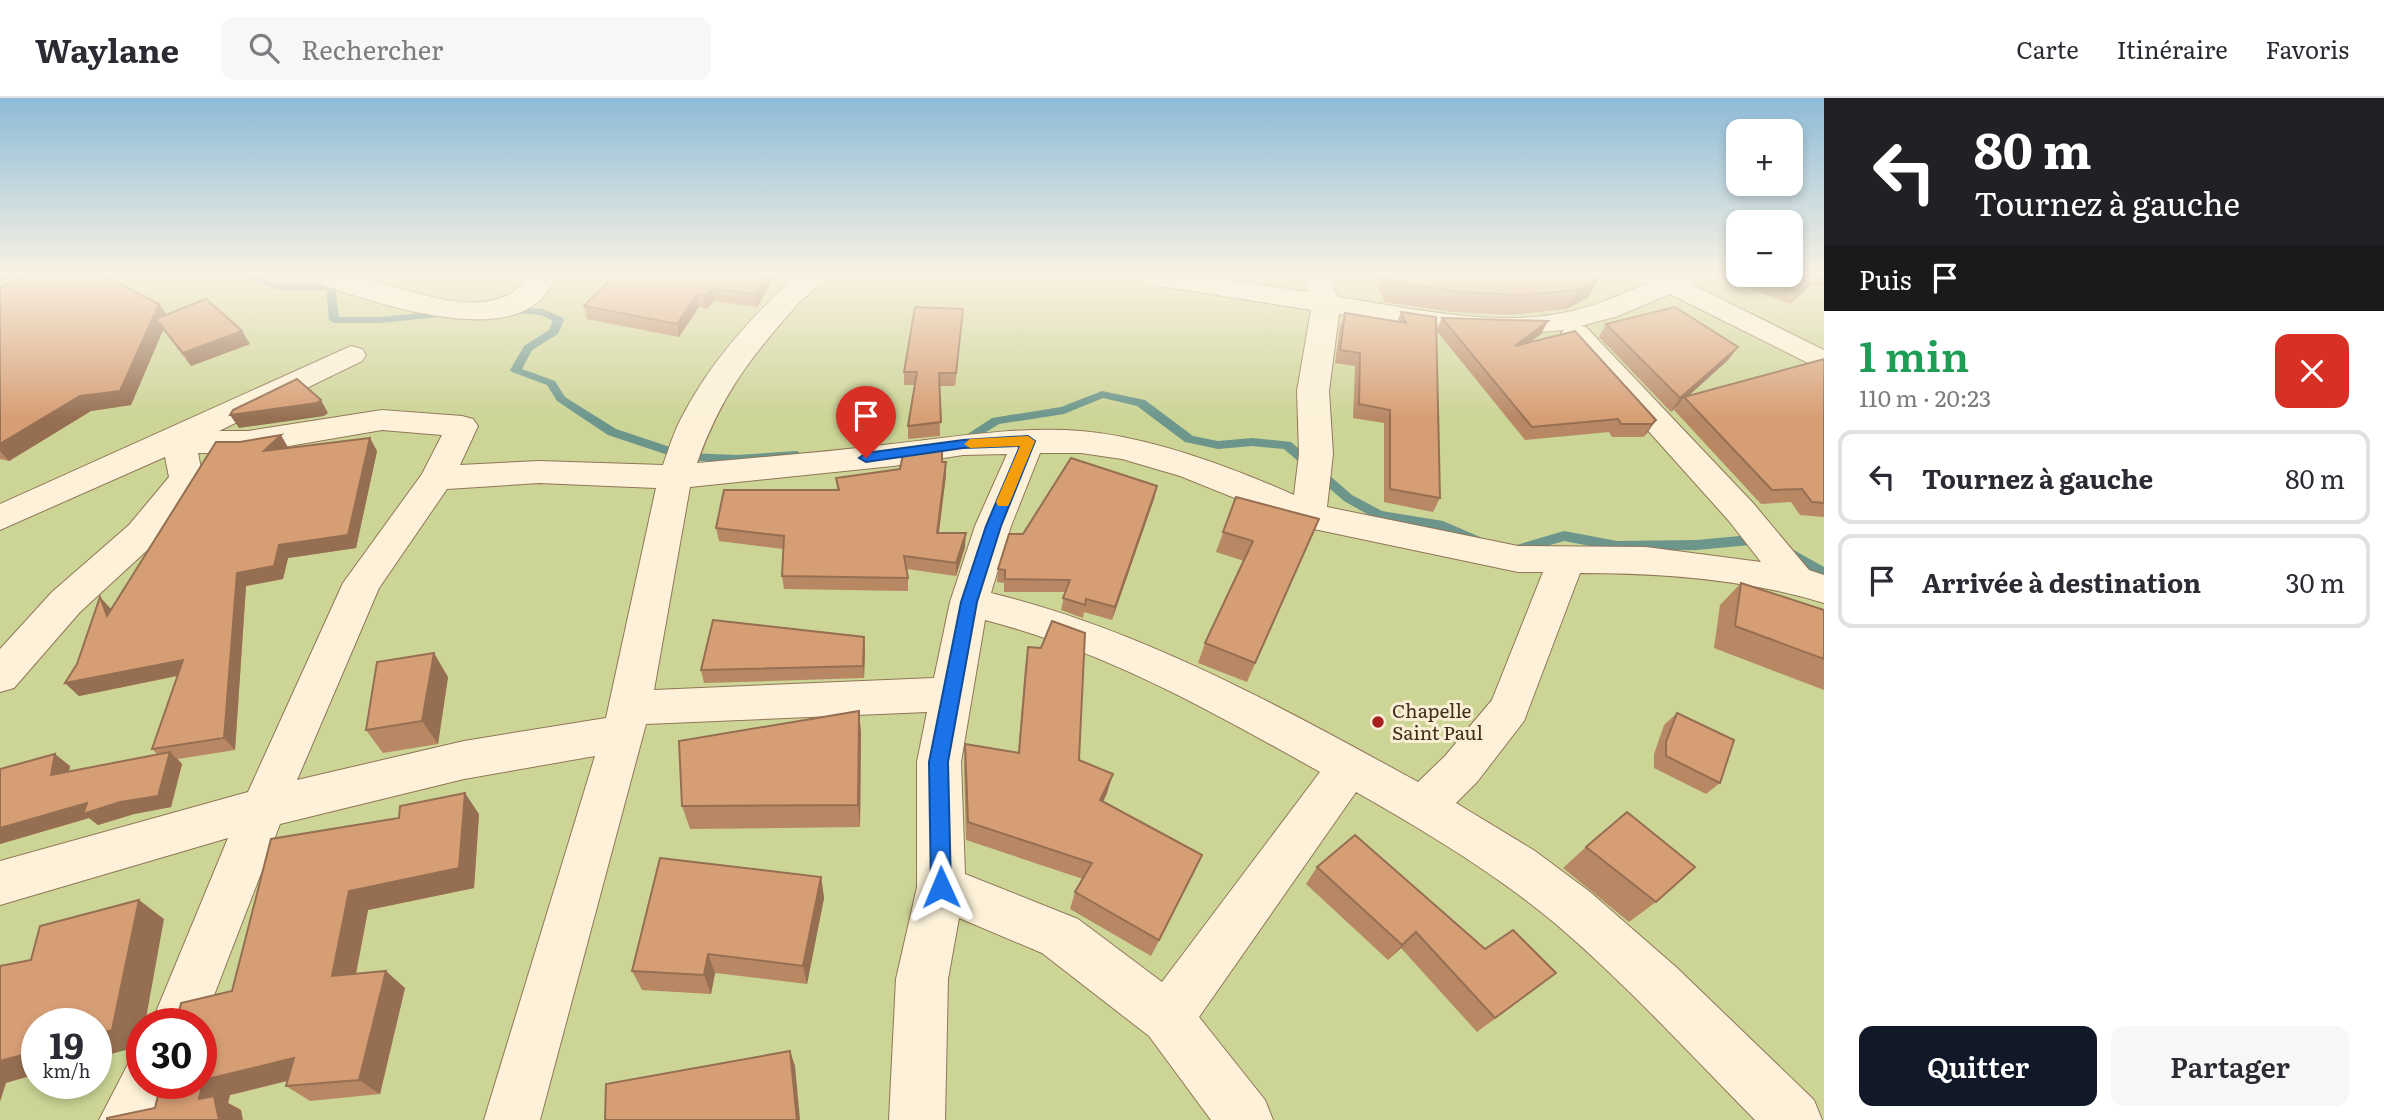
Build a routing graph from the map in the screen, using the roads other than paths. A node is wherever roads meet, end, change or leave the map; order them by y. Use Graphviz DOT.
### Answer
graph roads {
  1 [pos="766,324"];
  2 [pos="1319,324"];
  3 [pos="1475,324"];
  4 [pos="1543,324"];
  5 [pos="1567,324"];
  6 [pos="1754,324"];
  7 [pos="351,355"];
  8 [pos="1824,362"];
  9 [pos="1028,441"];
  10 [pos="171,442"];
  11 [pos="682,459"];
  12 [pos="437,478"];
  13 [pos="1310,506"];
  14 [pos="0,518"];
  15 [pos="1567,559"];
  16 [pos="1810,585"];
  17 [pos="969,602"];
  18 [pos="0,676"];
  19 [pos="952,694"];
  20 [pos="625,721"];
  21 [pos="1349,767"];
  22 [pos="1422,807"];
  23 [pos="263,808"];
  24 [pos="0,883"];
  25 [pos="941,887"];
  26 [pos="183,1008"];
  27 [pos="1167,1018"];
  28 [pos="138,1099"];
  29 [pos="127,1120"];
  30 [pos="512,1120"];
  31 [pos="917,1120"];
  32 [pos="1245,1120"];
  33 [pos="1794,1120"];
  1 -- 11 [label="street"];
  2 -- 13 [label="street"];
  3 -- 4 [label="street"];
  5 -- 16 [label="street"];
  6 -- 8 [label="street"];
  7 -- 10 [label="street"];
  9 -- 11 [label="street"];
  9 -- 13 [label="street"];
  9 -- 17 [label="street"];
  10 -- 12 [label="street"];
  10 -- 14 [label="street"];
  10 -- 18 [label="street"];
  11 -- 12 [label="street"];
  11 -- 20 [label="street"];
  12 -- 23 [label="street"];
  13 -- 15 [label="street"];
  15 -- 16 [label="street"];
  15 -- 22 [label="street"];
  17 -- 19 [label="street"];
  17 -- 21 [label="street"];
  19 -- 20 [label="street"];
  19 -- 25 [label="street"];
  20 -- 23 [label="street"];
  20 -- 30 [label="street"];
  21 -- 22 [label="street"];
  21 -- 27 [label="street"];
  22 -- 33 [label="street"];
  23 -- 24 [label="street"];
  23 -- 26 [label="street"];
  25 -- 27 [label="street"];
  25 -- 31 [label="street"];
  27 -- 32 [label="street"];
  28 -- 29 [label="street"];
}
